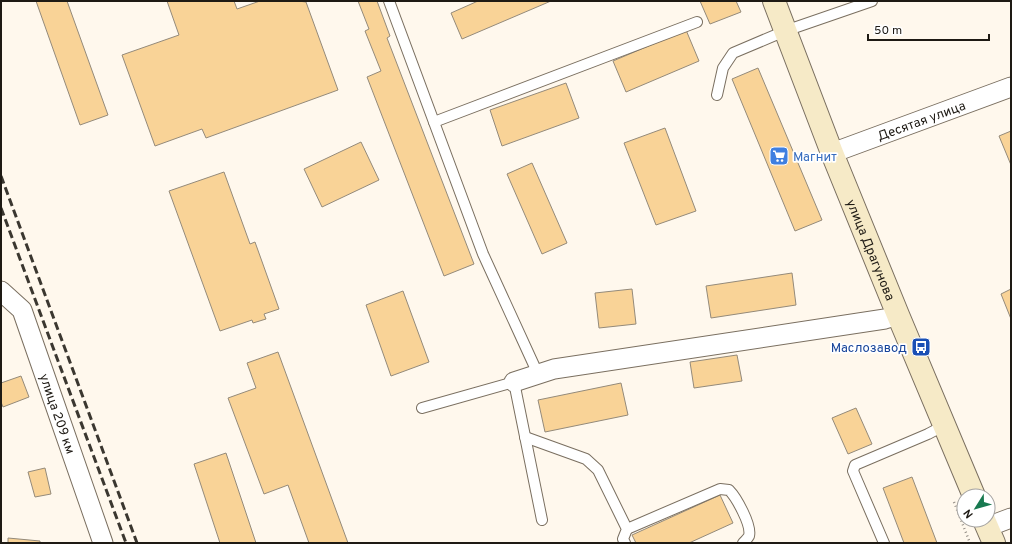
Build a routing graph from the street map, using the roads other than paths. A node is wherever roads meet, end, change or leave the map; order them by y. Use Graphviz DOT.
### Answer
graph roads {
  1 [pos="389,1"];
  2 [pos="774,1"];
  3 [pos="872,1"];
  4 [pos="697,22"];
  5 [pos="785,31"];
  6 [pos="1011,87"];
  7 [pos="717,94"];
  8 [pos="434,122"];
  9 [pos="832,153"];
  10 [pos="1,291"];
  11 [pos="898,316"];
  12 [pos="538,374"];
  13 [pos="514,382"];
  14 [pos="422,408"];
  15 [pos="945,425"];
  16 [pos="525,437"];
  17 [pos="971,488"];
  18 [pos="1011,518"];
  19 [pos="542,520"];
  20 [pos="627,529"];
  21 [pos="989,530"];
  22 [pos="103,543"];
  23 [pos="625,543"];
  24 [pos="743,543"];
  25 [pos="884,543"];
  1 -- 8 [label="lane"];
  2 -- 5 [label="main road, улица Драгунова"];
  3 -- 5 [label="lane"];
  4 -- 8 [label="lane"];
  5 -- 7 [label="lane"];
  5 -- 9 [label="main road, улица Драгунова"];
  6 -- 9 [label="street, Десятая улица"];
  8 -- 12 [label="lane"];
  9 -- 11 [label="main road, улица Драгунова"];
  10 -- 22 [label="street, улица 209 км"];
  11 -- 12 [label="street"];
  11 -- 15 [label="main road, улица Драгунова"];
  12 -- 13 [label="street"];
  13 -- 14 [label="lane"];
  13 -- 16 [label="lane"];
  15 -- 17 [label="main road, улица Драгунова"];
  15 -- 25 [label="lane"];
  16 -- 19 [label="lane"];
  16 -- 20 [label="lane"];
  18 -- 21 [label="street"];
  20 -- 23 [label="lane"];
  20 -- 24 [label="lane"];
}
